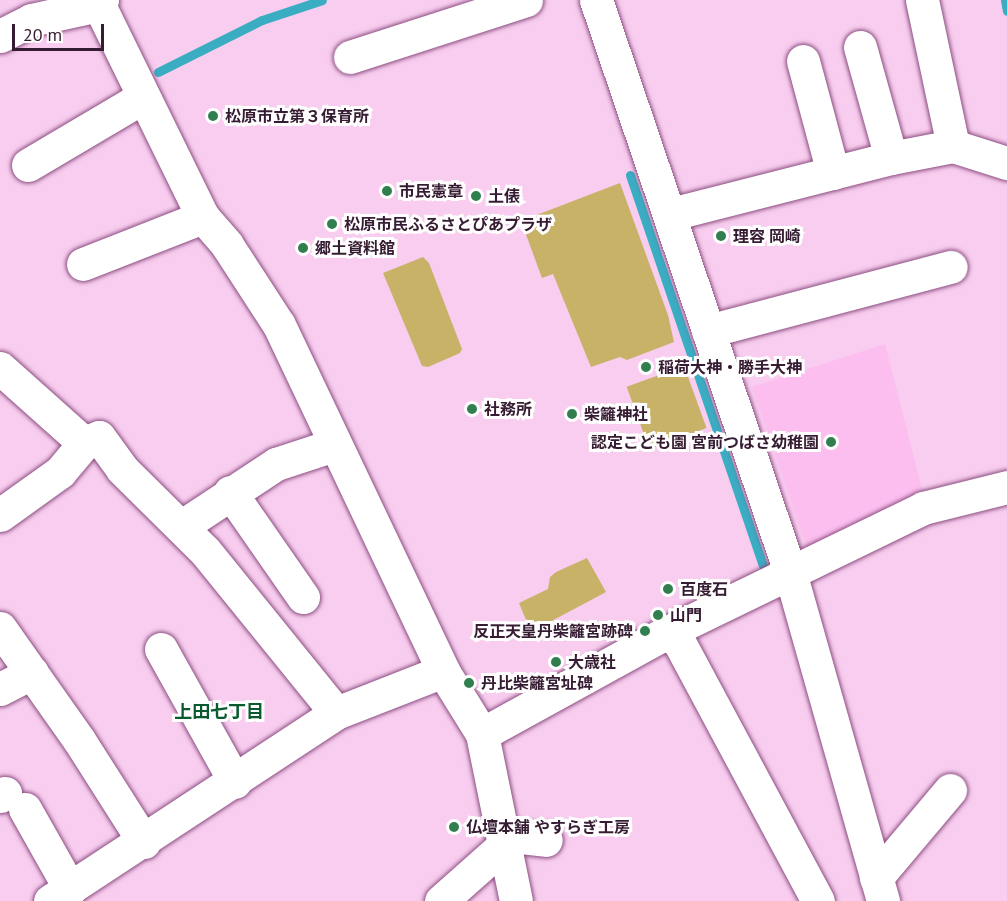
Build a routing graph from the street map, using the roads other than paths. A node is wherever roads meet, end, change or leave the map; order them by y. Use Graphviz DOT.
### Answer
graph roads {
  1 [pos="526,0"];
  2 [pos="596,0"];
  3 [pos="922,0"];
  4 [pos="100,2"];
  5 [pos="0,36"];
  6 [pos="860,47"];
  7 [pos="350,57"];
  8 [pos="803,62"];
  9 [pos="143,97"];
  10 [pos="953,146"];
  11 [pos="891,158"];
  12 [pos="1007,163"];
  13 [pos="28,165"];
  14 [pos="833,173"];
  15 [pos="671,214"];
  16 [pos="203,217"];
  17 [pos="83,264"];
  18 [pos="951,267"];
  19 [pos="708,331"];
  20 [pos="0,368"];
  21 [pos="84,443"];
  22 [pos="334,445"];
  23 [pos="1007,487"];
  24 [pos="230,492"];
  25 [pos="0,515"];
  26 [pos="182,526"];
  27 [pos="790,572"];
  28 [pos="303,597"];
  29 [pos="0,628"];
  30 [pos="664,634"];
  31 [pos="161,649"];
  32 [pos="443,671"];
  33 [pos="32,673"];
  34 [pos="0,689"];
  35 [pos="336,713"];
  36 [pos="482,734"];
  37 [pos="235,782"];
  38 [pos="950,790"];
  39 [pos="10,800"];
  40 [pos="503,840"];
  41 [pos="546,840"];
  42 [pos="144,842"];
  43 [pos="880,889"];
  44 [pos="64,896"];
  45 [pos="816,900"];
  46 [pos="441,901"];
  47 [pos="516,901"];
  1 -- 7 [label="street"];
  2 -- 15 [label="street"];
  3 -- 10 [label="street"];
  4 -- 5 [label="street"];
  4 -- 9 [label="street"];
  6 -- 11 [label="street"];
  8 -- 14 [label="street"];
  9 -- 13 [label="street"];
  9 -- 16 [label="street"];
  10 -- 11 [label="street"];
  10 -- 12 [label="street"];
  11 -- 14 [label="street"];
  14 -- 15 [label="street"];
  15 -- 19 [label="street"];
  16 -- 17 [label="street"];
  16 -- 22 [label="street"];
  18 -- 19 [label="street"];
  19 -- 27 [label="street"];
  20 -- 21 [label="street"];
  21 -- 25 [label="street"];
  21 -- 26 [label="street"];
  22 -- 24 [label="street"];
  22 -- 32 [label="street"];
  23 -- 27 [label="street"];
  24 -- 26 [label="street"];
  24 -- 28 [label="street"];
  26 -- 35 [label="street"];
  27 -- 30 [label="street"];
  27 -- 43 [label="street"];
  29 -- 33 [label="street"];
  30 -- 36 [label="street"];
  30 -- 45 [label="street"];
  31 -- 37 [label="street"];
  32 -- 35 [label="street"];
  32 -- 36 [label="street"];
  33 -- 34 [label="street"];
  33 -- 42 [label="street"];
  35 -- 37 [label="street"];
  36 -- 40 [label="street"];
  37 -- 42 [label="street"];
  38 -- 43 [label="street"];
  39 -- 44 [label="street"];
  40 -- 41 [label="street"];
  40 -- 46 [label="street"];
  40 -- 47 [label="street"];
  42 -- 44 [label="street"];
}
